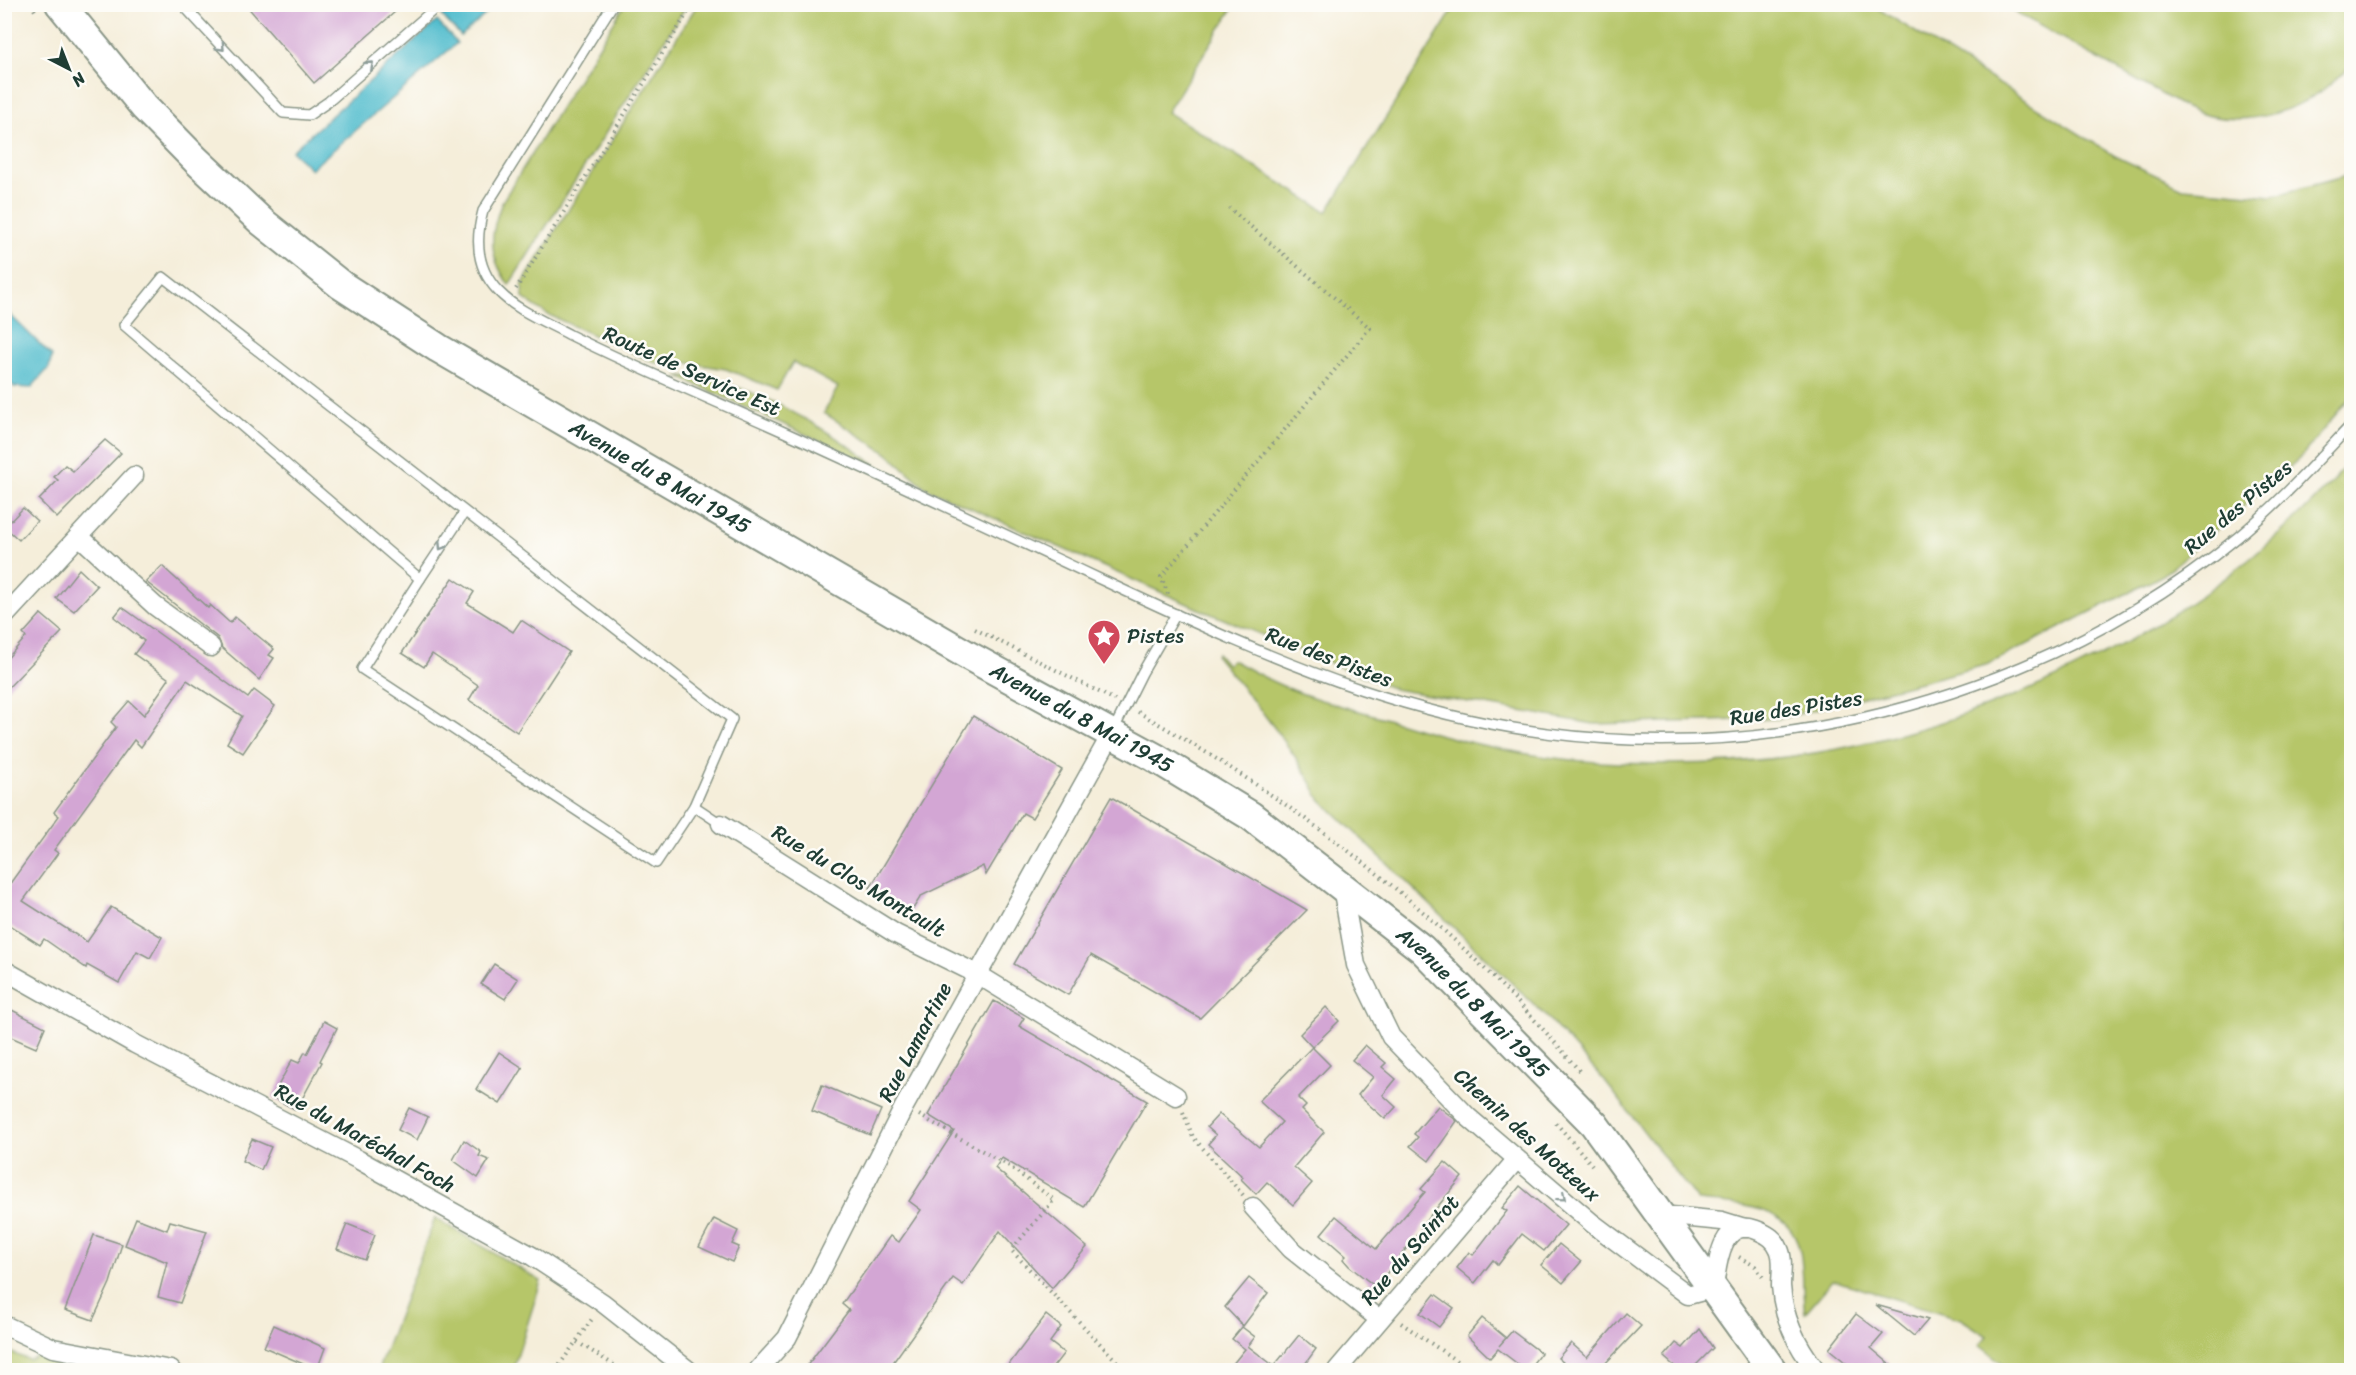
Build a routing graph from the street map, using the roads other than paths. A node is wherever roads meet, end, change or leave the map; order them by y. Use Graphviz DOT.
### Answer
graph roads {
  1 [pos="60,4"];
  2 [pos="182,4"];
  3 [pos="440,4"];
  4 [pos="613,4"];
  5 [pos="2352,424"];
  6 [pos="134,476"];
  7 [pos="464,513"];
  8 [pos="79,536"];
  9 [pos="420,579"];
  10 [pos="1176,614"];
  11 [pos="4,617"];
  12 [pos="211,647"];
  13 [pos="1112,734"];
  14 [pos="694,806"];
  15 [pos="721,824"];
  16 [pos="1342,887"];
  17 [pos="4,970"];
  18 [pos="977,974"];
  19 [pos="1176,1096"];
  20 [pos="1517,1159"];
  21 [pos="1253,1207"];
  22 [pos="1661,1215"];
  23 [pos="1745,1228"];
  24 [pos="1714,1288"];
  25 [pos="1383,1316"];
  26 [pos="4,1326"];
  27 [pos="171,1371"];
  28 [pos="688,1371"];
  29 [pos="758,1371"];
  30 [pos="1337,1371"];
  31 [pos="1772,1371"];
  32 [pos="1816,1371"];
  1 -- 13 [label="main road, Avenue du 8 Mai 1945"];
  2 -- 3 [label="lane, one-way"];
  4 -- 10 [label="lane, Route de Service Est"];
  5 -- 10 [label="lane, Rue des Pistes"];
  6 -- 8 [label="street"];
  7 -- 9 [label="lane, one-way"];
  7 -- 9 [label="lane"];
  7 -- 14 [label="lane"];
  8 -- 11 [label="street"];
  8 -- 12 [label="street"];
  9 -- 14 [label="lane"];
  10 -- 13 [label="lane"];
  13 -- 16 [label="main road, Avenue du 8 Mai 1945"];
  13 -- 18 [label="street, Rue Lamartine"];
  14 -- 15 [label="lane"];
  15 -- 18 [label="street, Rue du Clos Montault"];
  16 -- 20 [label="street, Chemin des Motteux"];
  16 -- 22 [label="main road, Avenue du 8 Mai 1945"];
  17 -- 28 [label="street, Rue du Maréchal Foch"];
  18 -- 19 [label="street, Rue du Clos Montault"];
  18 -- 29 [label="street, Rue Lamartine"];
  20 -- 24 [label="street, Chemin des Motteux, one-way"];
  20 -- 25 [label="street, Rue du Saintot"];
  21 -- 25 [label="street"];
  22 -- 23 [label="street"];
  22 -- 24 [label="main road, Avenue du 8 Mai 1945"];
  23 -- 24 [label="street"];
  23 -- 32 [label="street"];
  24 -- 31 [label="main road, Avenue du 8 Mai 1945"];
  25 -- 30 [label="street, Rue du Saintot"];
  26 -- 27 [label="street"];
}
